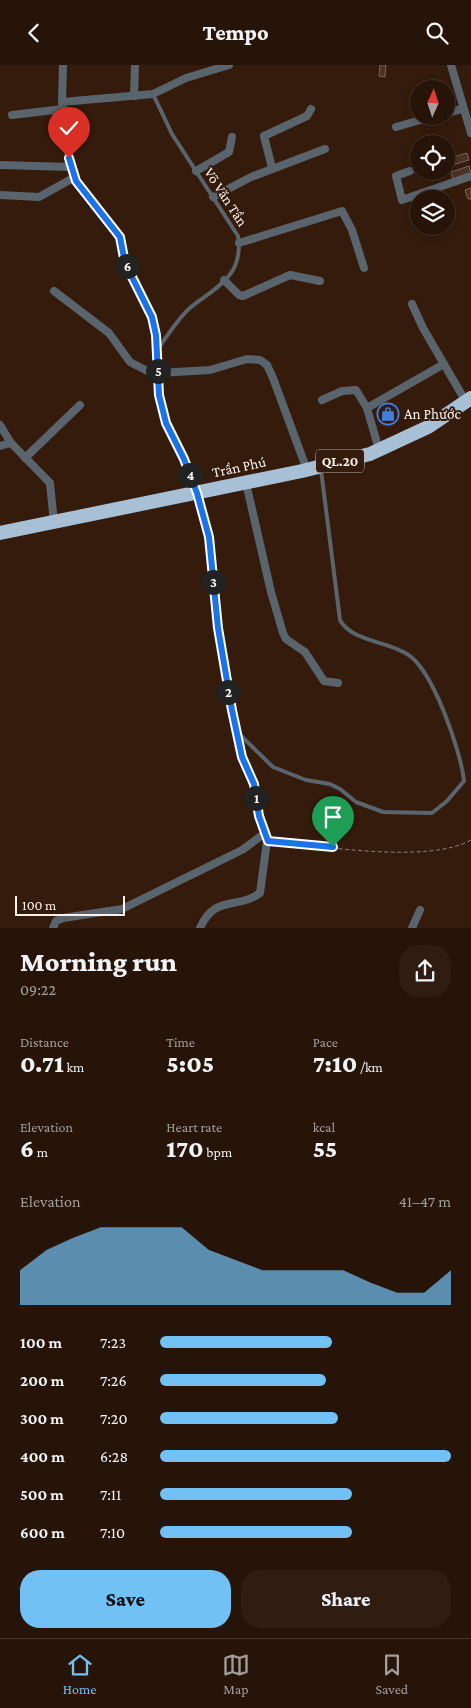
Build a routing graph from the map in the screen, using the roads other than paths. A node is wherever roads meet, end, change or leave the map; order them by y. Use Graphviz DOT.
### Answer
graph roads {
  1 [pos="62,65"];
  2 [pos="134,65"];
  3 [pos="228,65"];
  4 [pos="451,65"];
  5 [pos="153,94"];
  6 [pos="134,96"];
  7 [pos="62,105"];
  8 [pos="311,109"];
  9 [pos="462,109"];
  10 [pos="455,111"];
  11 [pos="12,115"];
  12 [pos="410,123"];
  13 [pos="396,127"];
  14 [pos="471,133"];
  15 [pos="232,137"];
  16 [pos="325,149"];
  17 [pos="0,165"];
  18 [pos="72,167"];
  19 [pos="272,168"];
  20 [pos="196,171"];
  21 [pos="410,171"];
  22 [pos="471,176"];
  23 [pos="74,177"];
  24 [pos="0,195"];
  25 [pos="213,197"];
  26 [pos="239,243"];
  27 [pos="364,268"];
  28 [pos="224,280"];
  29 [pos="320,281"];
  30 [pos="54,291"];
  31 [pos="412,304"];
  32 [pos="157,350"];
  33 [pos="444,364"];
  34 [pos="159,375"];
  35 [pos="322,400"];
  36 [pos="469,400"];
  37 [pos="80,405"];
  38 [pos="367,408"];
  39 [pos="0,425"];
  40 [pos="11,443"];
  41 [pos="0,446"];
  42 [pos="380,449"];
  43 [pos="25,458"];
  44 [pos="321,466"];
  45 [pos="307,470"];
  46 [pos="246,483"];
  47 [pos="197,493"];
  48 [pos="54,523"];
  49 [pos="0,533"];
  50 [pos="338,683"];
  51 [pos="236,731"];
  52 [pos="264,833"];
  53 [pos="420,910"];
  54 [pos="53,928"];
  55 [pos="200,928"];
  56 [pos="412,928"];
  1 -- 7 [label="street"];
  2 -- 6 [label="street"];
  3 -- 5 [label="street"];
  4 -- 9 [label="street"];
  5 -- 6 [label="street"];
  5 -- 20 [label="lane, Võ Văn Tần"];
  6 -- 7 [label="street"];
  7 -- 11 [label="street"];
  7 -- 18 [label="street"];
  8 -- 19 [label="street"];
  9 -- 10 [label="street"];
  9 -- 14 [label="street"];
  12 -- 13 [label="street"];
  15 -- 20 [label="street"];
  16 -- 19 [label="street"];
  17 -- 18 [label="street"];
  18 -- 23 [label="street"];
  19 -- 25 [label="street"];
  20 -- 25 [label="lane, Võ Văn Tần"];
  21 -- 22 [label="street"];
  23 -- 24 [label="street"];
  23 -- 32 [label="street"];
  25 -- 26 [label="lane, Võ Văn Tần"];
  26 -- 27 [label="street"];
  26 -- 28 [label="lane, Võ Văn Tần"];
  28 -- 29 [label="street"];
  28 -- 32 [label="lane, Võ Văn Tần"];
  30 -- 34 [label="street"];
  31 -- 33 [label="street"];
  32 -- 34 [label="street"];
  33 -- 36 [label="street"];
  33 -- 38 [label="street"];
  34 -- 45 [label="street"];
  34 -- 47 [label="street"];
  35 -- 38 [label="street"];
  36 -- 42 [label="highway, Trần Phú / QL.20"];
  37 -- 43 [label="street"];
  38 -- 42 [label="street"];
  39 -- 40 [label="street"];
  40 -- 41 [label="street"];
  40 -- 43 [label="street"];
  42 -- 44 [label="highway, Trần Phú / QL.20"];
  43 -- 48 [label="street"];
  44 -- 45 [label="highway, Trần Phú / QL.20"];
  44 -- 51 [label="lane"];
  45 -- 46 [label="highway, Trần Phú / QL.20"];
  46 -- 47 [label="highway, Trần Phú / QL.20"];
  46 -- 50 [label="street"];
  47 -- 48 [label="highway, Trần Phú / QL.20"];
  47 -- 51 [label="street"];
  48 -- 49 [label="highway, Trần Phú / QL.20"];
  51 -- 52 [label="street"];
  52 -- 54 [label="street"];
  52 -- 55 [label="street"];
  53 -- 56 [label="street"];
}
